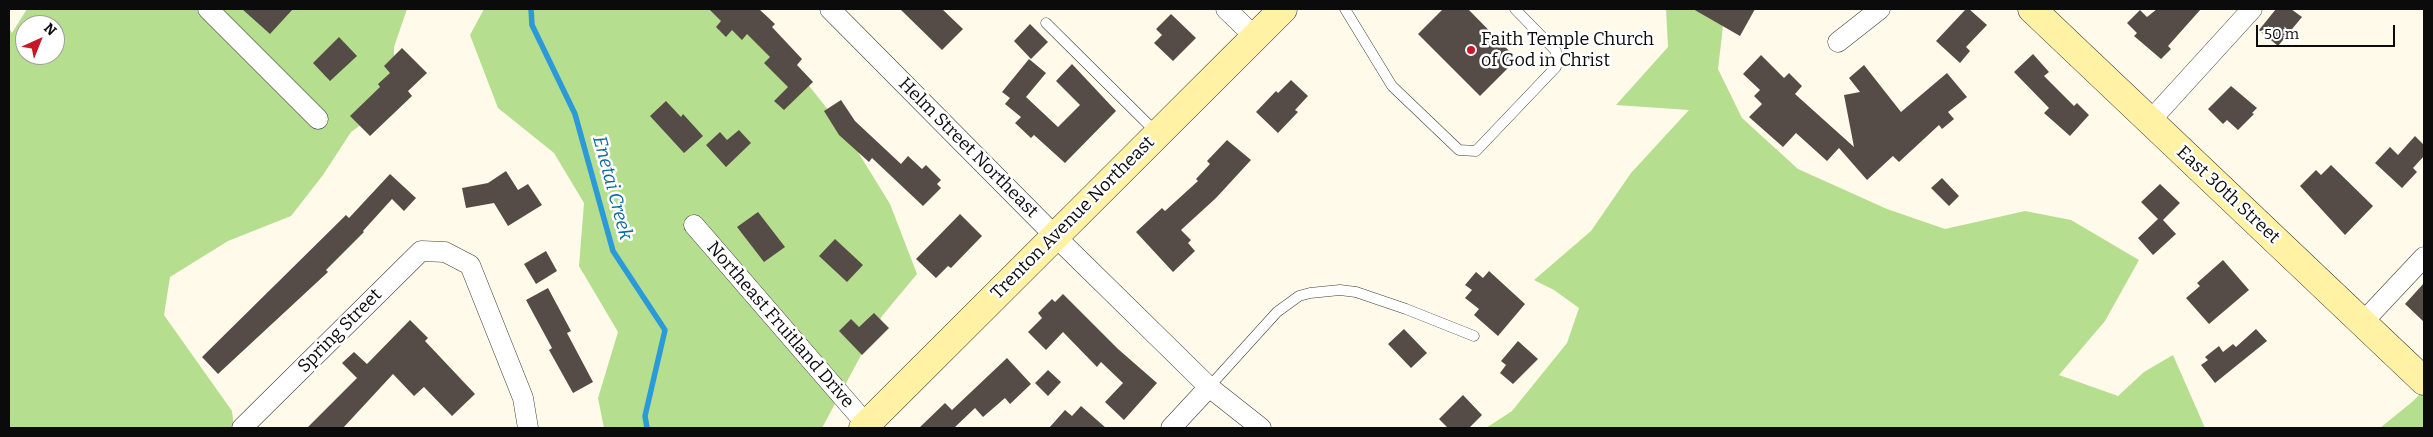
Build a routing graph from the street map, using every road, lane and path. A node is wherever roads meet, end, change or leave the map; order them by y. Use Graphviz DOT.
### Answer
graph roads {
  1 [pos="208,9"];
  2 [pos="830,9"];
  3 [pos="1226,9"];
  4 [pos="1283,9"];
  5 [pos="1345,9"];
  6 [pos="1515,9"];
  7 [pos="1880,9"];
  8 [pos="2032,9"];
  9 [pos="2252,9"];
  10 [pos="1046,23"];
  11 [pos="1255,37"];
  12 [pos="1838,42"];
  13 [pos="318,119"];
  14 [pos="2150,121"];
  15 [pos="1157,134"];
  16 [pos="694,225"];
  17 [pos="1055,236"];
  18 [pos="2424,257"];
  19 [pos="2363,322"];
  20 [pos="1474,336"];
  21 [pos="2424,380"];
  22 [pos="1209,387"];
  23 [pos="865,427"];
  24 [pos="242,428"];
  25 [pos="528,428"];
  26 [pos="1171,428"];
  27 [pos="1261,428"];
  1 -- 13 [label="street"];
  2 -- 17 [label="street, Helm Street Northeast"];
  3 -- 11 [label="street"];
  4 -- 11 [label="main road, Trenton Avenue Northeast"];
  5 -- 6 [label="lane"];
  7 -- 12 [label="street"];
  8 -- 14 [label="main road, East 30th Street"];
  9 -- 14 [label="street"];
  10 -- 15 [label="lane"];
  11 -- 15 [label="main road, Trenton Avenue Northeast"];
  14 -- 19 [label="main road, East 30th Street"];
  15 -- 17 [label="main road, Trenton Avenue Northeast"];
  16 -- 23 [label="street, Northeast Fruitland Drive"];
  17 -- 22 [label="street, Helm Street Northeast"];
  17 -- 23 [label="main road, Trenton Avenue Northeast"];
  18 -- 19 [label="street"];
  19 -- 21 [label="main road, East 30th Street"];
  20 -- 22 [label="lane"];
  22 -- 26 [label="street"];
  22 -- 27 [label="street, Helm Street Northeast"];
  24 -- 25 [label="street, Spring Street"];
}
